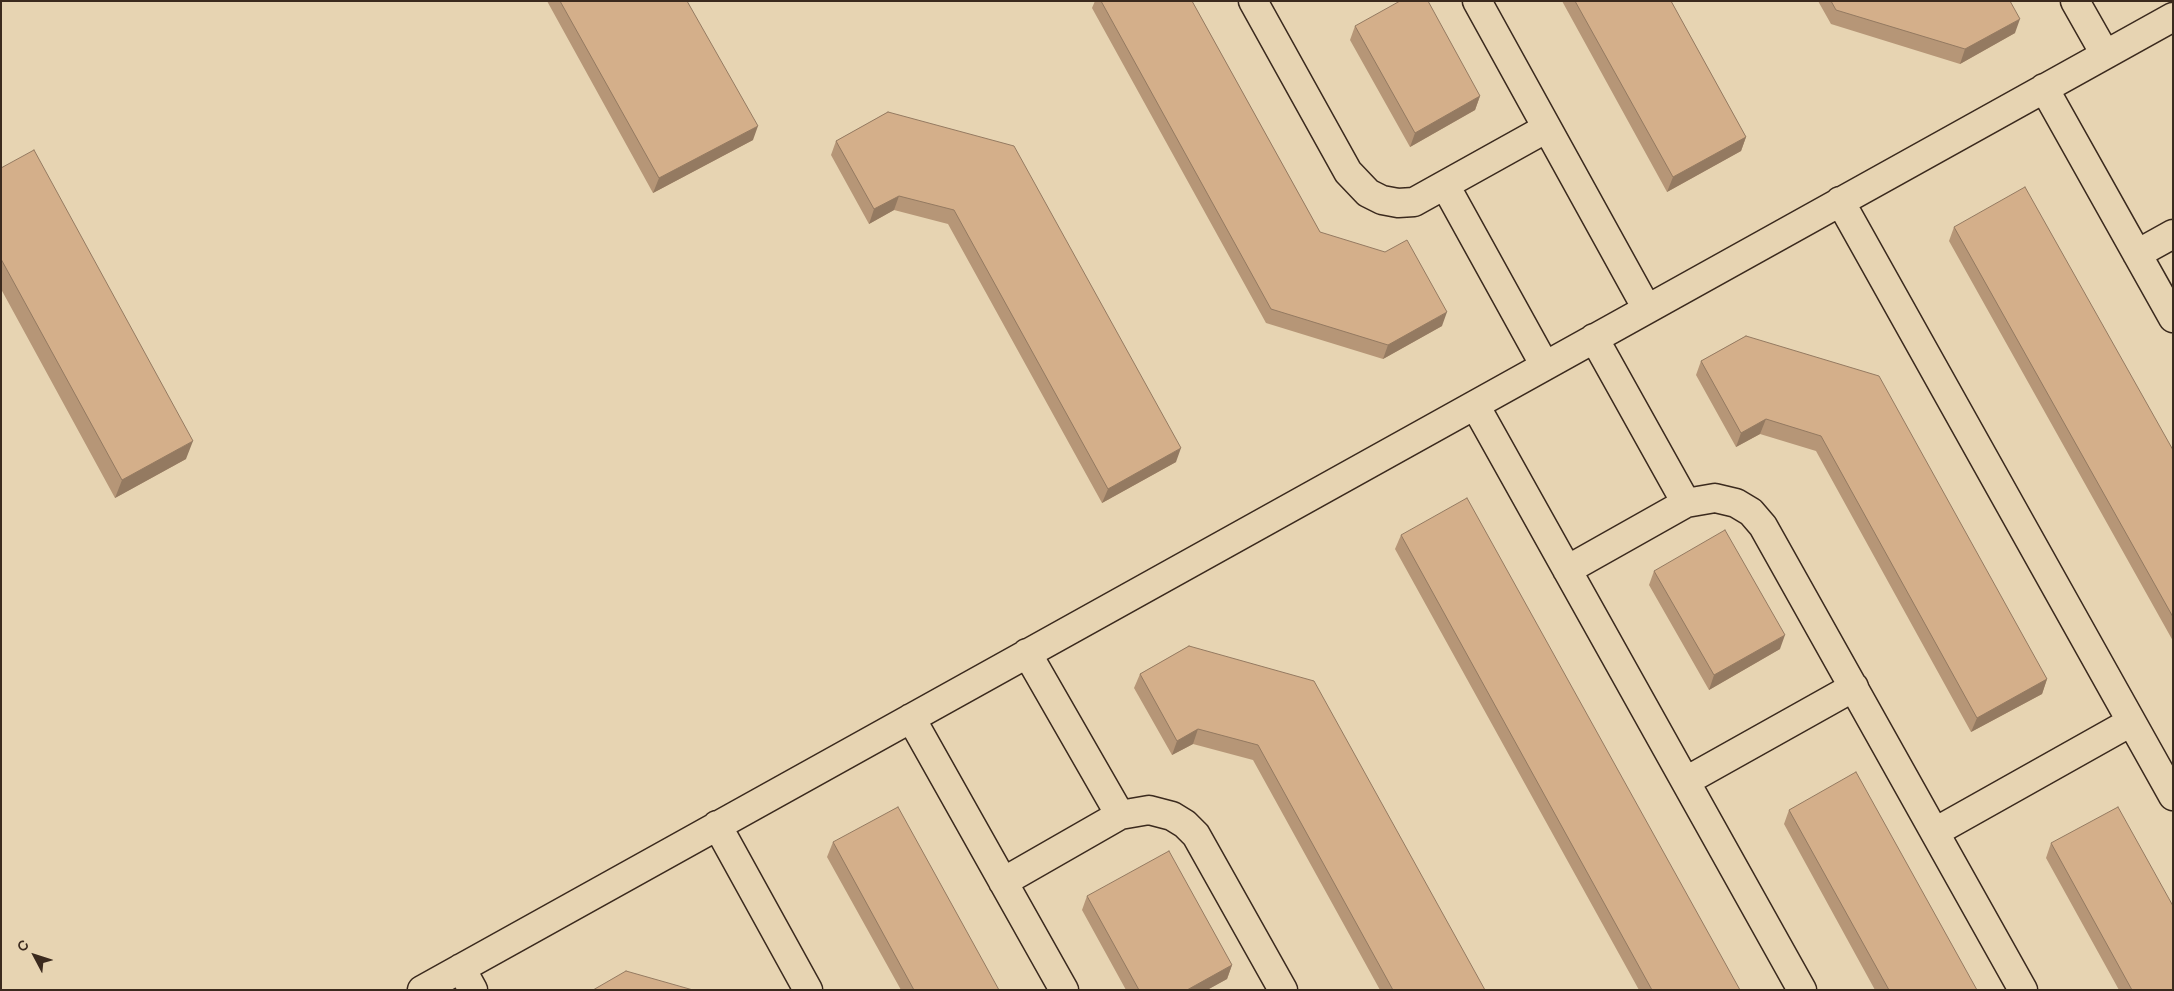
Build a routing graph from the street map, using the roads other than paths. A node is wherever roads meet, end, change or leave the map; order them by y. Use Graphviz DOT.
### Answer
graph roads {
  1 [pos="1253,1"];
  2 [pos="1477,1"];
  3 [pos="2075,1"];
  4 [pos="2173,16"];
  5 [pos="2104,54"];
  6 [pos="2044,88"];
  7 [pos="1547,128"];
  8 [pos="1445,185"];
  9 [pos="1840,202"];
  10 [pos="2173,234"];
  11 [pos="2137,254"];
  12 [pos="1647,309"];
  13 [pos="2173,318"];
  14 [pos="1594,338"];
  15 [pos="1545,366"];
  16 [pos="1475,405"];
  17 [pos="1686,503"];
  18 [pos="1567,570"];
  19 [pos="1027,653"];
  20 [pos="1854,687"];
  21 [pos="911,718"];
  22 [pos="2132,722"];
  23 [pos="1686,781"];
  24 [pos="2173,796"];
  25 [pos="1120,815"];
  26 [pos="717,826"];
  27 [pos="1935,832"];
  28 [pos="1003,882"];
  29 [pos="467,979"];
  30 [pos="422,990"];
  31 [pos="808,990"];
  32 [pos="1064,990"];
  33 [pos="1283,990"];
  34 [pos="1802,990"];
  35 [pos="2023,990"];
  1 -- 8 [label="street"];
  2 -- 7 [label="street"];
  3 -- 5 [label="street"];
  4 -- 5 [label="street"];
  5 -- 6 [label="street"];
  6 -- 9 [label="street"];
  6 -- 11 [label="street"];
  7 -- 8 [label="street"];
  7 -- 12 [label="street"];
  8 -- 15 [label="street"];
  9 -- 12 [label="street"];
  9 -- 22 [label="street"];
  10 -- 11 [label="street"];
  11 -- 13 [label="street"];
  12 -- 14 [label="street"];
  14 -- 15 [label="street"];
  14 -- 17 [label="street"];
  15 -- 16 [label="street"];
  16 -- 18 [label="street"];
  16 -- 19 [label="street"];
  17 -- 18 [label="street"];
  17 -- 20 [label="street"];
  18 -- 23 [label="street"];
  19 -- 21 [label="street"];
  19 -- 25 [label="street"];
  20 -- 23 [label="street"];
  20 -- 27 [label="street"];
  21 -- 26 [label="street"];
  21 -- 28 [label="street"];
  22 -- 24 [label="street"];
  22 -- 27 [label="street"];
  23 -- 34 [label="street"];
  25 -- 28 [label="street"];
  25 -- 33 [label="street"];
  26 -- 29 [label="street"];
  26 -- 31 [label="street"];
  27 -- 35 [label="street"];
  28 -- 32 [label="street"];
  29 -- 30 [label="street"];
}
